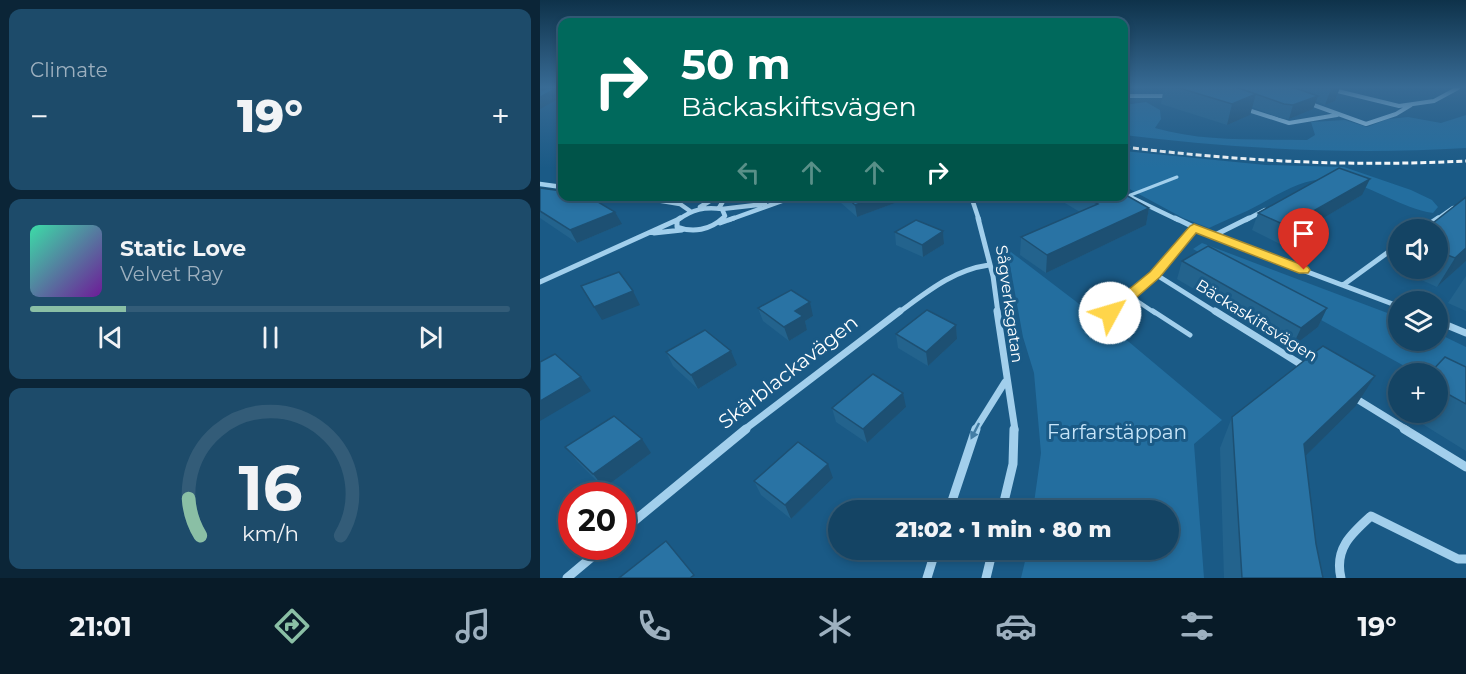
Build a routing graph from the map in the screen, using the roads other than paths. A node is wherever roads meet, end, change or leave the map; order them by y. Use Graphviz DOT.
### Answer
graph roads {
  1 [pos="1261,114"];
  2 [pos="1396,114"];
  3 [pos="1337,115"];
  4 [pos="1177,177"];
  5 [pos="540,184"];
  6 [pos="554,185"];
  7 [pos="558,186"];
  8 [pos="547,189"];
  9 [pos="1128,194"];
  10 [pos="1128,196"];
  11 [pos="662,201"];
  12 [pos="710,201"];
  13 [pos="724,201"];
  14 [pos="781,201"];
  15 [pos="973,201"];
  16 [pos="775,203"];
  17 [pos="1275,205"];
  18 [pos="697,209"];
  19 [pos="721,209"];
  20 [pos="1466,210"];
  21 [pos="690,211"];
  22 [pos="1436,219"];
  23 [pos="677,220"];
  24 [pos="712,226"];
  25 [pos="1194,228"];
  26 [pos="685,230"];
  27 [pos="647,234"];
  28 [pos="1212,236"];
  29 [pos="1388,251"];
  30 [pos="989,265"];
  31 [pos="1155,274"];
  32 [pos="540,282"];
  33 [pos="1343,285"];
  34 [pos="1131,297"];
  35 [pos="1388,302"];
  36 [pos="1110,313"];
  37 [pos="1448,326"];
  38 [pos="1466,333"];
  39 [pos="1190,334"];
  40 [pos="1315,373"];
  41 [pos="1006,381"];
  42 [pos="1345,392"];
  43 [pos="1466,467"];
  44 [pos="952,500"];
  45 [pos="1004,500"];
  46 [pos="636,519"];
  47 [pos="1466,559"];
  48 [pos="588,560"];
  49 [pos="933,560"];
  50 [pos="990,560"];
  51 [pos="567,578"];
  52 [pos="927,578"];
  53 [pos="986,578"];
  54 [pos="1341,578"];
  1 -- 3 [label="street"];
  2 -- 3 [label="street"];
  4 -- 9 [label="lane"];
  5 -- 6 [label="street"];
  6 -- 7 [label="street"];
  6 -- 8 [label="lane"];
  10 -- 25 [label="street"];
  11 -- 21 [label="street"];
  12 -- 18 [label="street"];
  13 -- 19 [label="street"];
  14 -- 16 [label="street"];
  15 -- 30 [label="street, Sågverksgatan"];
  16 -- 19 [label="street"];
  16 -- 24 [label="street"];
  17 -- 28 [label="street"];
  18 -- 19 [label="street"];
  18 -- 21 [label="street"];
  19 -- 24 [label="street"];
  20 -- 22 [label="street"];
  21 -- 23 [label="street"];
  23 -- 26 [label="street"];
  23 -- 27 [label="street"];
  24 -- 26 [label="street"];
  25 -- 28 [label="street"];
  25 -- 31 [label="lane"];
  26 -- 27 [label="street"];
  27 -- 32 [label="street"];
  28 -- 33 [label="street"];
  29 -- 33 [label="street"];
  30 -- 41 [label="street, Sågverksgatan"];
  30 -- 46 [label="street, Skärblackavägen"];
  31 -- 34 [label="lane"];
  31 -- 40 [label="street, Bäckaskiftsvägen"];
  33 -- 35 [label="street"];
  34 -- 36 [label="lane"];
  34 -- 39 [label="lane"];
  37 -- 38 [label="street"];
  41 -- 44 [label="street, Sågverksgatan, one-way"];
  41 -- 45 [label="street, Sågverksgatan"];
  42 -- 43 [label="street"];
  47 -- 54 [label="street"];
  48 -- 51 [label="street"];
  49 -- 52 [label="street"];
  50 -- 53 [label="street"];
}
